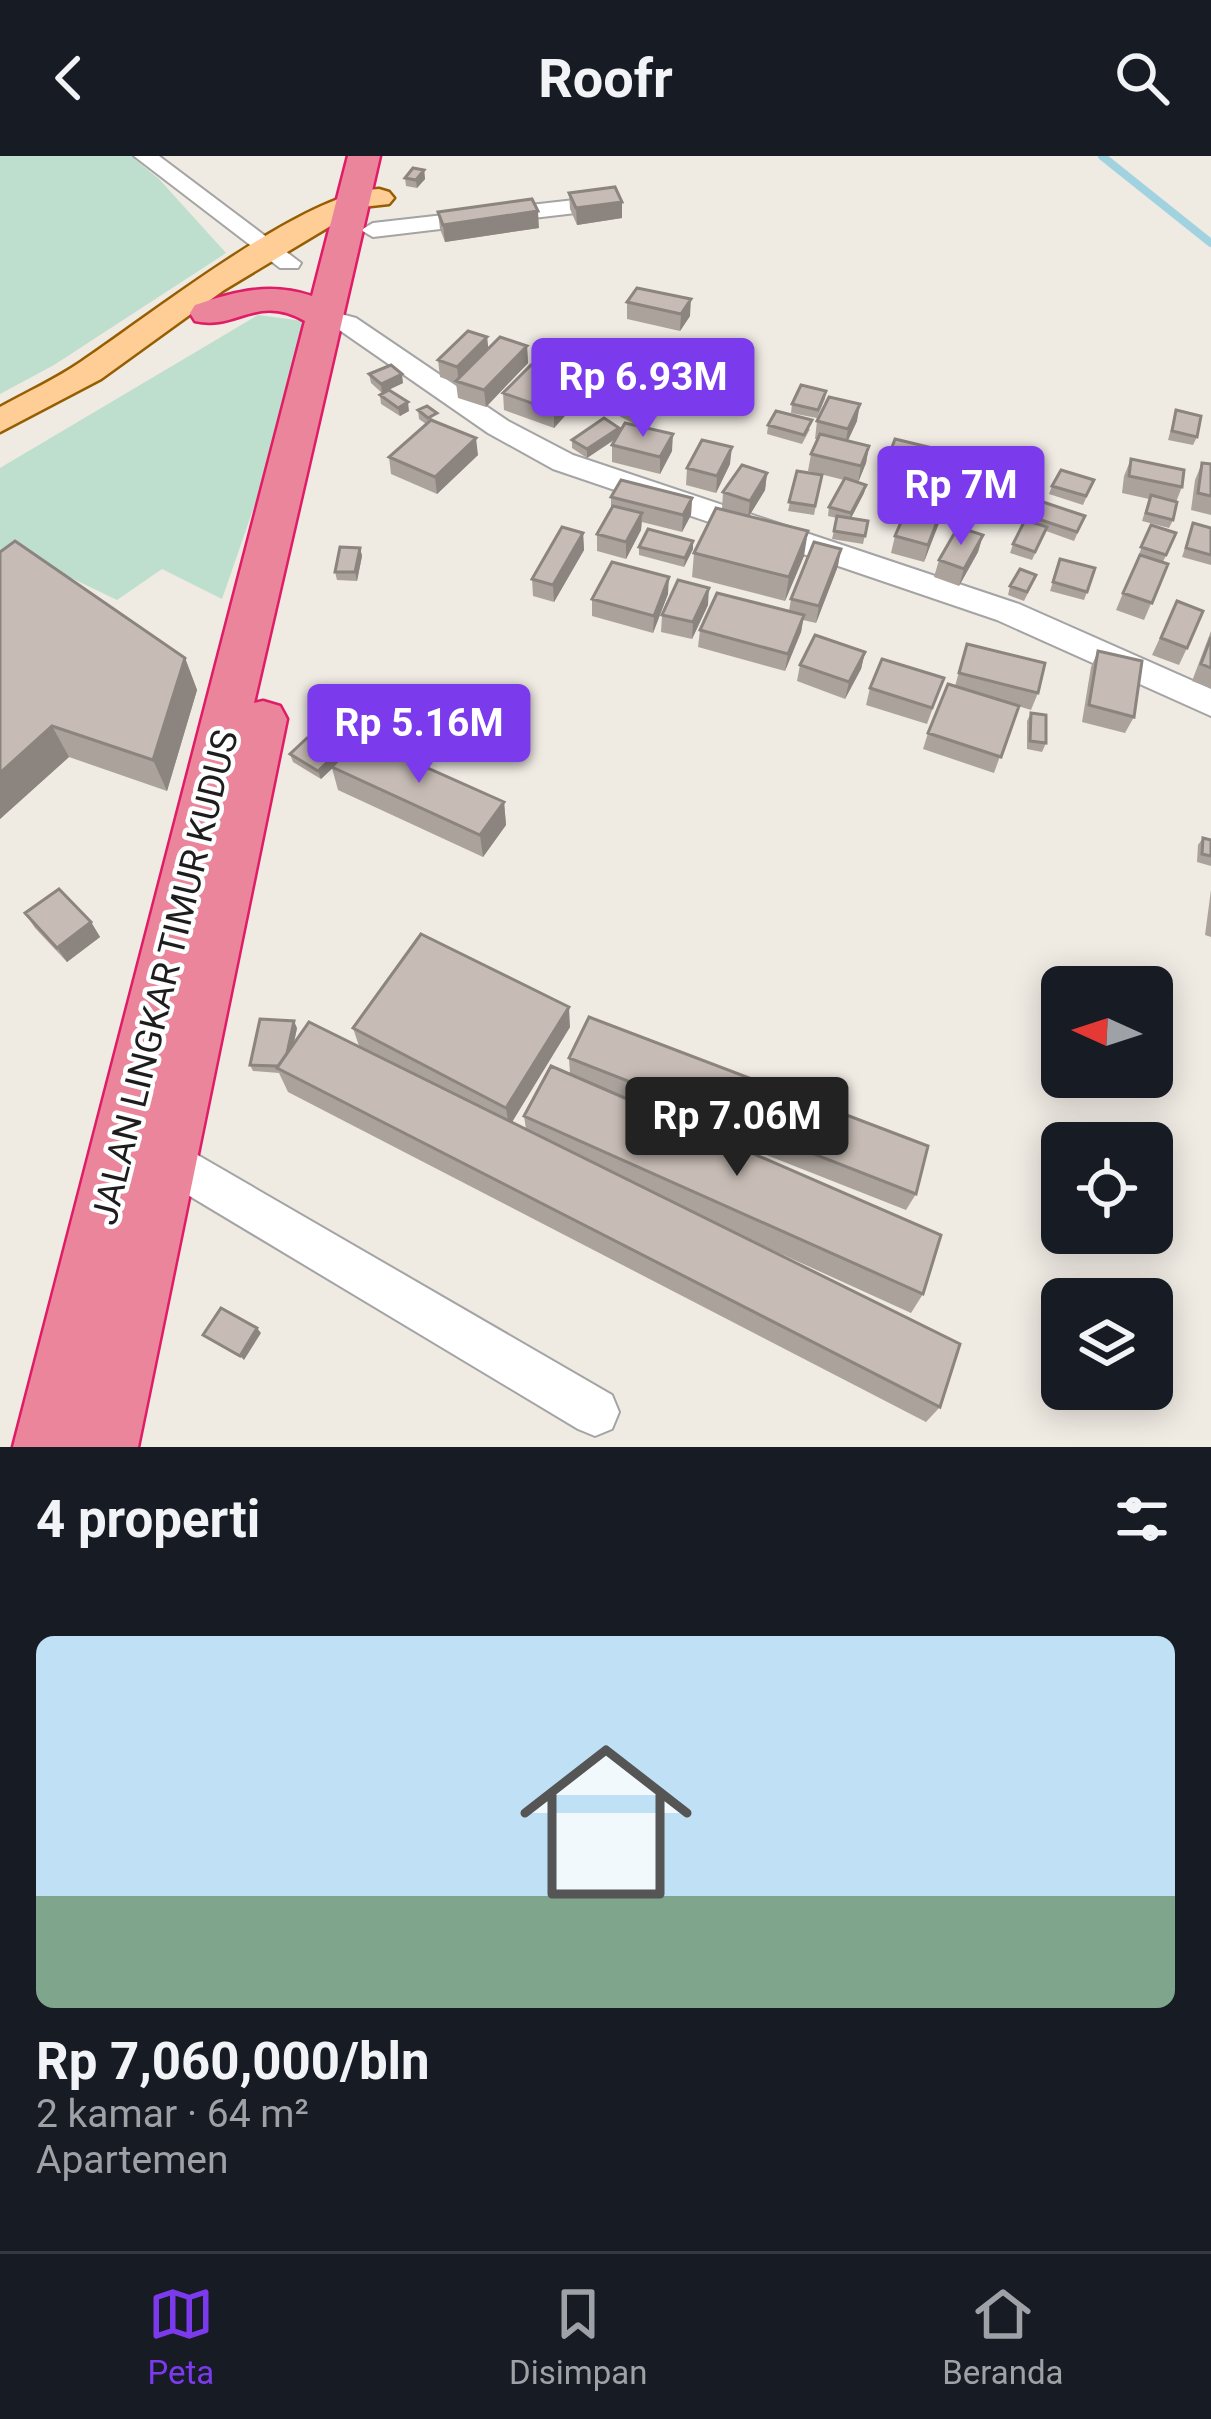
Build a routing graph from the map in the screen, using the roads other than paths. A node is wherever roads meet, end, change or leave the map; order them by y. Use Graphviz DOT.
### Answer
graph roads {
  1 [pos="145,156"];
  2 [pos="368,195"];
  3 [pos="610,203"];
  4 [pos="280,257"];
  5 [pos="208,313"];
  6 [pos="337,321"];
  7 [pos="0,422"];
  8 [pos="0,446"];
  9 [pos="1211,703"];
  10 [pos="163,1156"];
  11 [pos="596,1412"];
  12 [pos="48,1447"];
  13 [pos="103,1447"];
  1 -- 4 [label="street"];
  2 -- 3 [label="street"];
  2 -- 4 [label="main road"];
  2 -- 6 [label="highway, JALAN LINGKAR TIMUR KUDUS"];
  4 -- 5 [label="main road"];
  4 -- 7 [label="main road"];
  5 -- 6 [label="highway"];
  5 -- 8 [label="main road"];
  6 -- 9 [label="street"];
  6 -- 10 [label="highway, JALAN LINGKAR TIMUR KUDUS"];
  6 -- 12 [label="highway, JALAN LINGKAR TIMUR KUDUS"];
  10 -- 11 [label="street"];
  10 -- 13 [label="highway, JALAN LINGKAR TIMUR KUDUS"];
}
